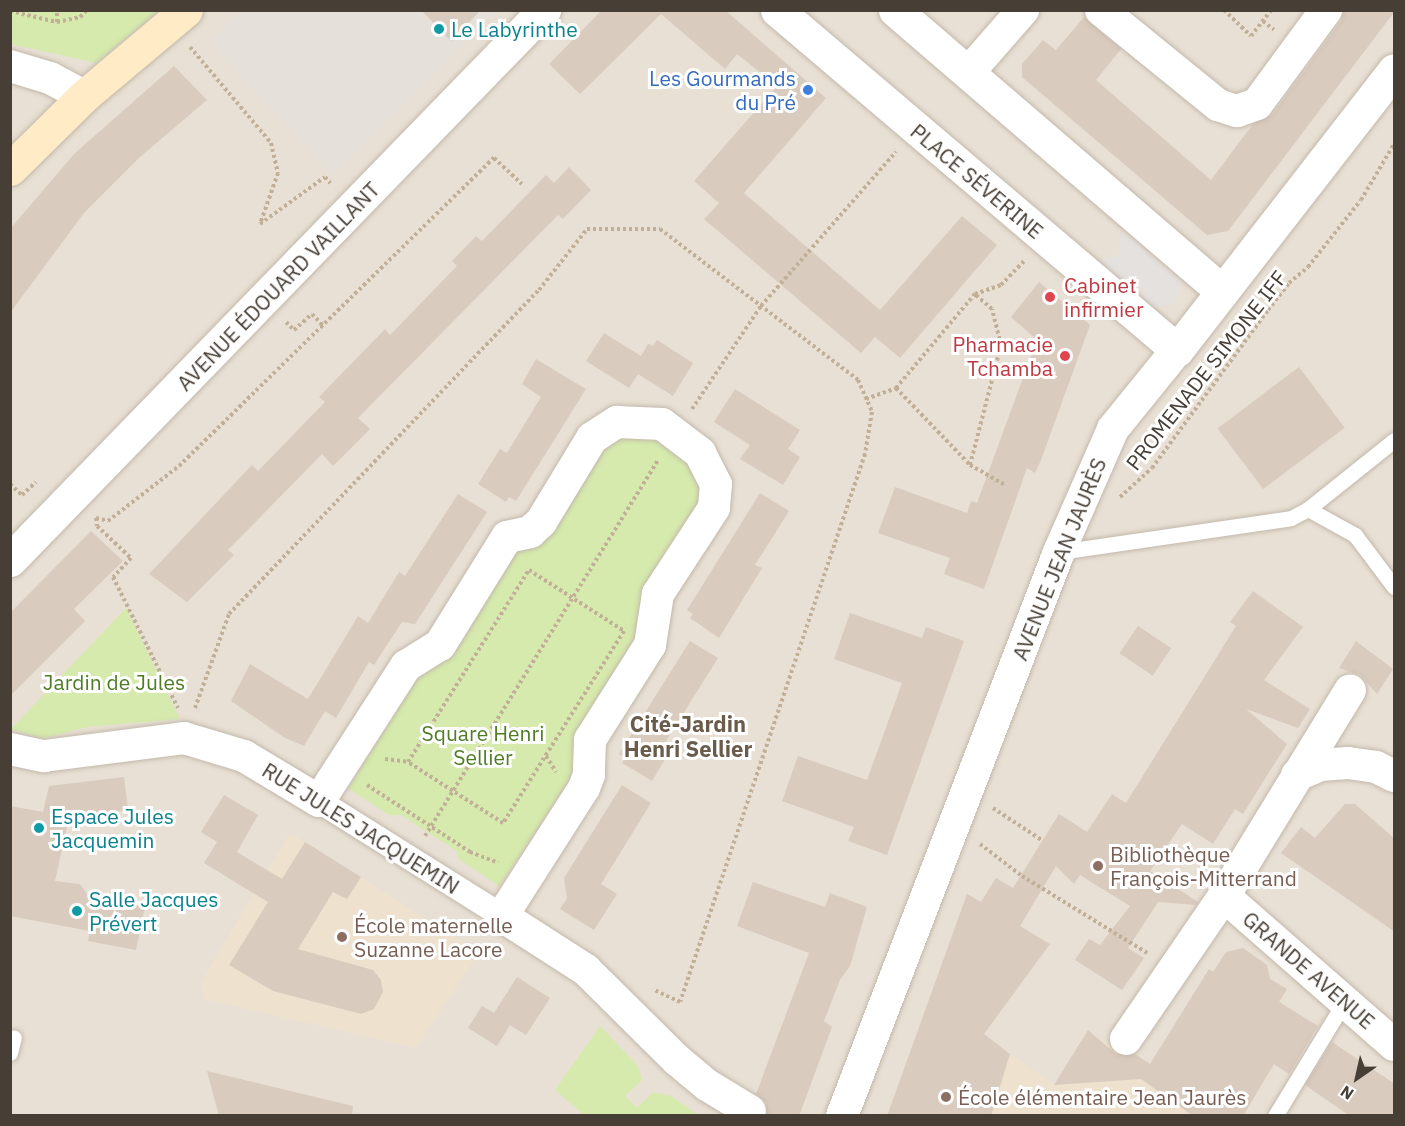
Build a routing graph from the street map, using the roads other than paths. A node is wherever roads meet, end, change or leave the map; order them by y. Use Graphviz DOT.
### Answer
graph roads {
  1 [pos="186,10"];
  2 [pos="544,10"];
  3 [pos="777,10"];
  4 [pos="895,10"];
  5 [pos="1023,10"];
  6 [pos="1101,10"];
  7 [pos="1326,10"];
  8 [pos="10,66"];
  9 [pos="1395,70"];
  10 [pos="968,73"];
  11 [pos="84,96"];
  12 [pos="10,169"];
  13 [pos="1222,291"];
  14 [pos="1178,350"];
  15 [pos="1395,440"];
  16 [pos="1308,509"];
  17 [pos="1059,552"];
  18 [pos="10,560"];
  19 [pos="1395,587"];
  20 [pos="1350,690"];
  21 [pos="10,749"];
  22 [pos="1297,775"];
  23 [pos="1395,776"];
  24 [pos="320,801"];
  25 [pos="1224,896"];
  26 [pos="502,916"];
  27 [pos="1345,1001"];
  28 [pos="15,1037"];
  29 [pos="1126,1039"];
  30 [pos="1395,1045"];
  31 [pos="10,1053"];
  32 [pos="750,1111"];
  33 [pos="842,1116"];
  34 [pos="1275,1116"];
  1 -- 11 [label="main road"];
  2 -- 18 [label="street, AVENUE ÉDOUARD VAILLANT"];
  3 -- 14 [label="street, PLACE SÉVERINE"];
  4 -- 10 [label="street"];
  5 -- 10 [label="street"];
  6 -- 7 [label="street"];
  8 -- 11 [label="street"];
  9 -- 13 [label="street, AVENUE JEAN JAURÈS"];
  10 -- 13 [label="street"];
  11 -- 12 [label="main road"];
  13 -- 14 [label="street, AVENUE JEAN JAURÈS"];
  14 -- 17 [label="street, AVENUE JEAN JAURÈS"];
  15 -- 16 [label="lane"];
  16 -- 17 [label="lane"];
  16 -- 19 [label="lane"];
  17 -- 33 [label="street, AVENUE JEAN JAURÈS"];
  20 -- 22 [label="street"];
  21 -- 24 [label="street, RUE JULES JACQUEMIN"];
  22 -- 23 [label="street"];
  22 -- 25 [label="street"];
  24 -- 26 [label="street, RUE JULES JACQUEMIN"];
  24 -- 26 [label="street"];
  25 -- 27 [label="street, GRANDE AVENUE"];
  25 -- 29 [label="street"];
  26 -- 32 [label="street, RUE JULES JACQUEMIN"];
  27 -- 30 [label="street, GRANDE AVENUE"];
  27 -- 34 [label="lane"];
  28 -- 31 [label="lane"];
}
